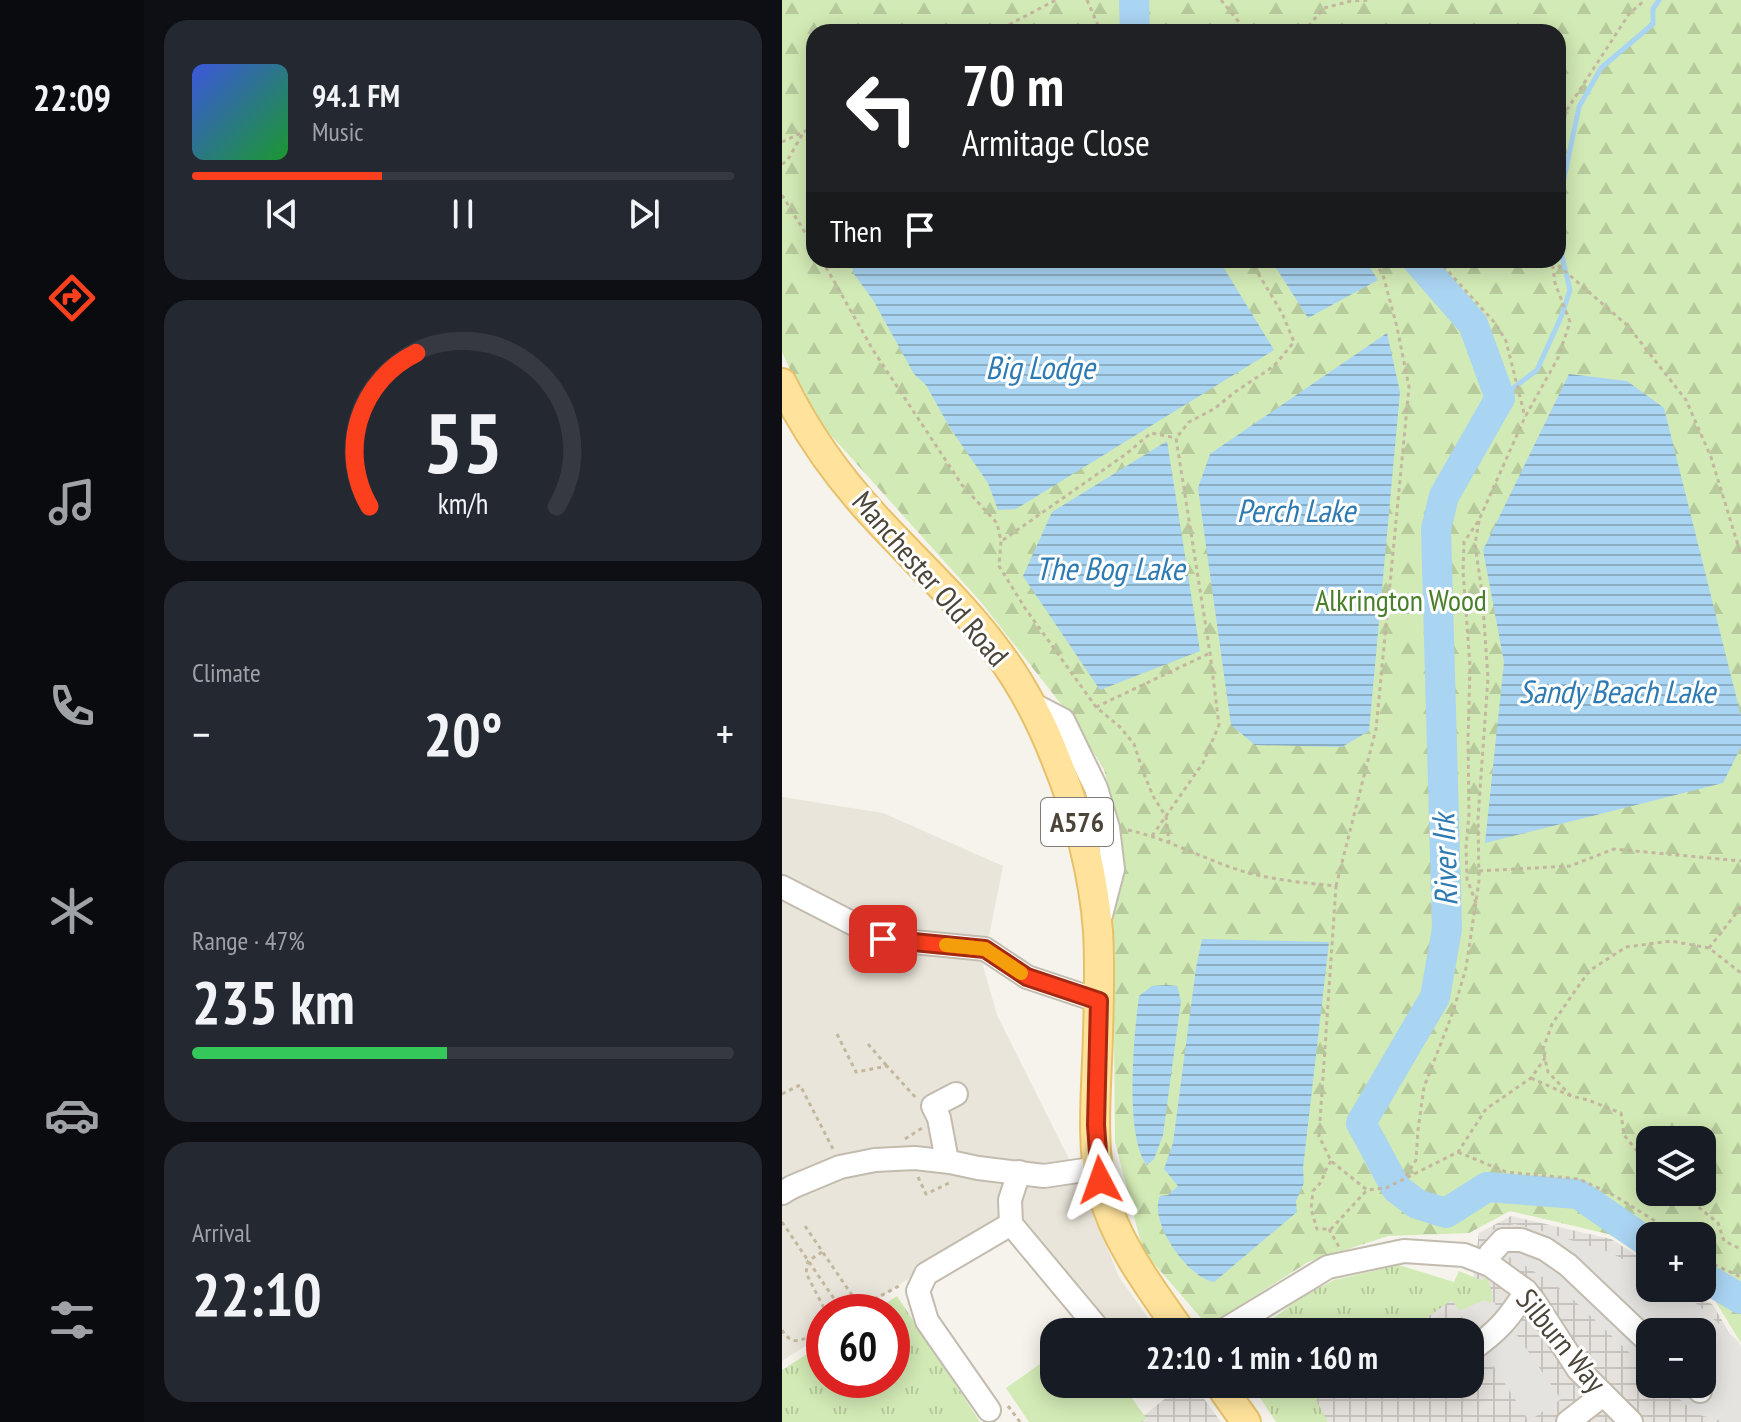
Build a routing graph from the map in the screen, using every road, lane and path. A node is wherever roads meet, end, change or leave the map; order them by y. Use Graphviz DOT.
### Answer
graph roads {
  1 [pos="1056,0"];
  2 [pos="1087,0"];
  3 [pos="1221,0"];
  4 [pos="1370,0"];
  5 [pos="1645,0"];
  6 [pos="1010,24"];
  7 [pos="1098,24"];
  8 [pos="1240,24"];
  9 [pos="1310,24"];
  10 [pos="1566,111"];
  11 [pos="806,131"];
  12 [pos="803,133"];
  13 [pos="782,142"];
  14 [pos="782,164"];
  15 [pos="782,195"];
  16 [pos="806,234"];
  17 [pos="827,268"];
  18 [pos="1255,268"];
  19 [pos="1379,268"];
  20 [pos="1445,268"];
  21 [pos="1554,268"];
  22 [pos="1561,268"];
  23 [pos="782,383"];
  24 [pos="1525,417"];
  25 [pos="1176,438"];
  26 [pos="1479,520"];
  27 [pos="1001,541"];
  28 [pos="1741,555"];
  29 [pos="1210,653"];
  30 [pos="1030,703"];
  31 [pos="1096,707"];
  32 [pos="1166,817"];
  33 [pos="1109,833"];
  34 [pos="1152,836"];
  35 [pos="1169,842"];
  36 [pos="1741,861"];
  37 [pos="1479,871"];
  38 [pos="1336,886"];
  39 [pos="782,887"];
  40 [pos="1476,903"];
  41 [pos="1741,907"];
  42 [pos="1098,931"];
  43 [pos="1709,948"];
  44 [pos="1741,973"];
  45 [pos="1099,1001"];
  46 [pos="837,1034"];
  47 [pos="868,1044"];
  48 [pos="1545,1058"];
  49 [pos="887,1066"];
  50 [pos="1531,1078"];
  51 [pos="782,1094"];
  52 [pos="956,1094"];
  53 [pos="1571,1096"];
  54 [pos="916,1098"];
  55 [pos="931,1122"];
  56 [pos="901,1141"];
  57 [pos="1636,1150"];
  58 [pos="1458,1152"];
  59 [pos="838,1159"];
  60 [pos="1331,1161"];
  61 [pos="913,1167"];
  62 [pos="1098,1168"];
  63 [pos="950,1171"];
  64 [pos="1019,1172"];
  65 [pos="1406,1176"];
  66 [pos="1367,1190"];
  67 [pos="782,1193"];
  68 [pos="1697,1206"];
  69 [pos="782,1222"];
  70 [pos="1657,1222"];
  71 [pos="1011,1224"];
  72 [pos="805,1226"];
  73 [pos="1741,1249"];
  74 [pos="822,1252"];
  75 [pos="808,1261"];
  76 [pos="1490,1265"];
  77 [pos="1716,1265"];
  78 [pos="926,1274"];
  79 [pos="1741,1277"];
  80 [pos="1526,1291"];
  81 [pos="817,1294"];
  82 [pos="831,1294"];
  83 [pos="851,1294"];
  84 [pos="886,1294"];
  85 [pos="1089,1318"];
  86 [pos="1172,1318"];
  87 [pos="1244,1318"];
  88 [pos="1636,1330"];
  89 [pos="783,1332"];
  90 [pos="806,1337"];
  91 [pos="1484,1341"];
  92 [pos="1603,1395"];
  93 [pos="1229,1398"];
  94 [pos="989,1410"];
  95 [pos="1246,1422"];
  96 [pos="1568,1422"];
  97 [pos="1631,1422"];
  1 -- 6 [label="path"];
  2 -- 7 [label="path"];
  3 -- 8 [label="path"];
  4 -- 9 [label="path"];
  5 -- 10 [label="path"];
  11 -- 12 [label="path"];
  12 -- 13 [label="path"];
  12 -- 14 [label="path"];
  15 -- 16 [label="path"];
  17 -- 27 [label="path"];
  18 -- 25 [label="path"];
  19 -- 38 [label="path"];
  20 -- 24 [label="path"];
  21 -- 24 [label="path"];
  22 -- 28 [label="path"];
  23 -- 30 [label="main road, Manchester Old Road / A576"];
  24 -- 26 [label="path"];
  25 -- 27 [label="path"];
  25 -- 29 [label="path"];
  26 -- 37 [label="path"];
  26 -- 40 [label="path"];
  27 -- 31 [label="path"];
  29 -- 31 [label="path"];
  29 -- 32 [label="path"];
  30 -- 33 [label="street"];
  30 -- 42 [label="main road, Manchester Old Road / A576"];
  31 -- 32 [label="path"];
  32 -- 34 [label="path"];
  32 -- 35 [label="path"];
  33 -- 34 [label="path"];
  33 -- 42 [label="street"];
  34 -- 35 [label="path"];
  35 -- 38 [label="path"];
  36 -- 37 [label="path"];
  37 -- 40 [label="path"];
  38 -- 60 [label="path"];
  39 -- 45 [label="street"];
  40 -- 65 [label="path"];
  41 -- 43 [label="path"];
  42 -- 45 [label="main road, Manchester Old Road / A576"];
  43 -- 44 [label="path"];
  43 -- 48 [label="path"];
  45 -- 62 [label="main road, Manchester Old Road / A576"];
  46 -- 49 [label="path"];
  47 -- 49 [label="path"];
  48 -- 50 [label="path"];
  48 -- 53 [label="path"];
  49 -- 54 [label="path"];
  50 -- 53 [label="path"];
  50 -- 58 [label="path"];
  51 -- 59 [label="path"];
  52 -- 63 [label="street"];
  53 -- 57 [label="path"];
  55 -- 56 [label="path"];
  58 -- 65 [label="path"];
  58 -- 70 [label="path"];
  60 -- 66 [label="path"];
  60 -- 66 [label="path"];
  61 -- 63 [label="path"];
  62 -- 64 [label="street"];
  62 -- 86 [label="main road, Manchester Old Road / A576"];
  63 -- 64 [label="street"];
  63 -- 67 [label="street"];
  64 -- 71 [label="street"];
  65 -- 66 [label="path"];
  68 -- 73 [label="path"];
  69 -- 75 [label="path"];
  71 -- 78 [label="street"];
  71 -- 85 [label="street"];
  72 -- 74 [label="path"];
  74 -- 75 [label="path"];
  74 -- 83 [label="path"];
  75 -- 81 [label="path"];
  75 -- 82 [label="path"];
  76 -- 80 [label="street, Silburn Way"];
  76 -- 87 [label="street, Silburn Way"];
  76 -- 88 [label="street"];
  77 -- 79 [label="path"];
  78 -- 84 [label="path"];
  78 -- 94 [label="street"];
  80 -- 91 [label="street"];
  80 -- 92 [label="street, Silburn Way"];
  89 -- 90 [label="path"];
  92 -- 96 [label="street"];
  92 -- 97 [label="street, Silburn Way"];
  93 -- 95 [label="main road"];
}
